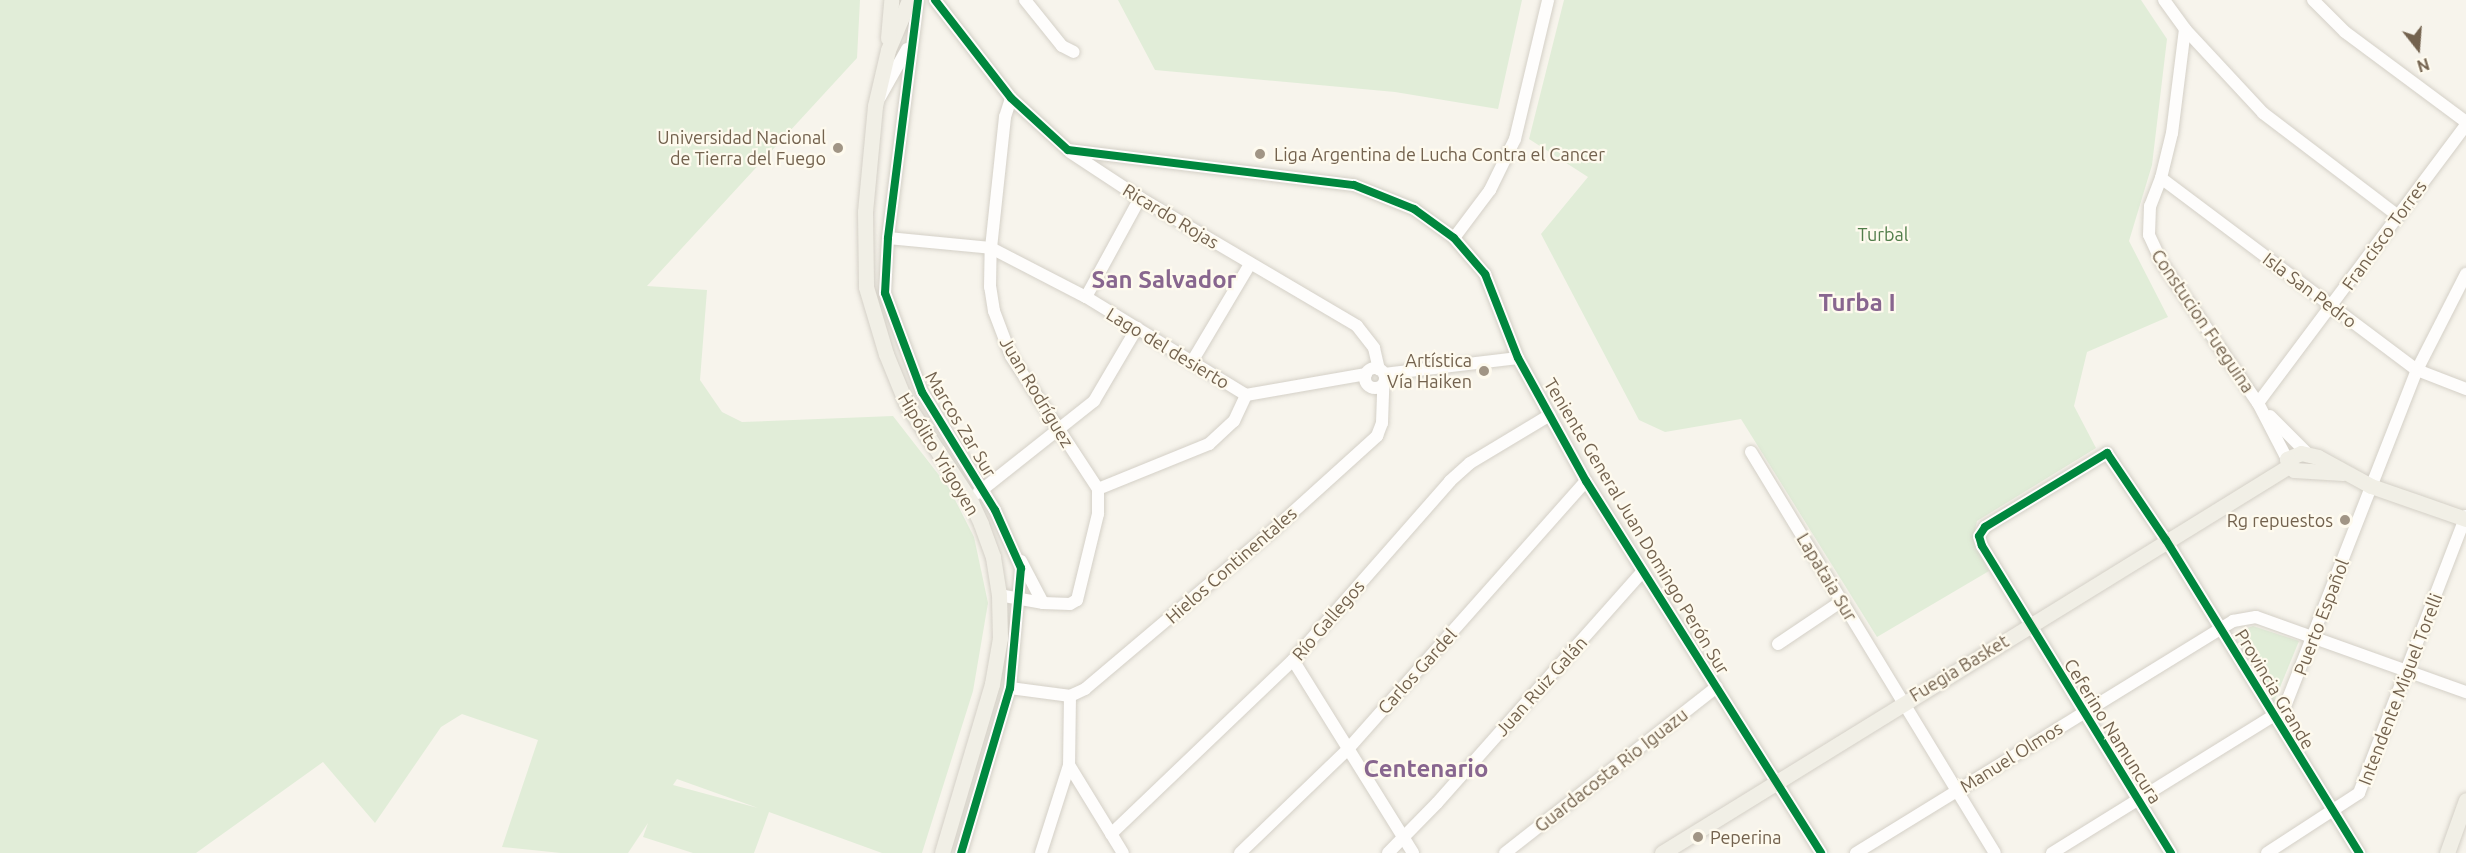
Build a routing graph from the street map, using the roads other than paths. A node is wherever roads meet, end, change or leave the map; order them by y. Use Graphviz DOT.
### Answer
graph roads {
  1 [pos="891,0"];
  2 [pos="1025,0"];
  3 [pos="1548,0"];
  4 [pos="2164,0"];
  5 [pos="2313,0"];
  6 [pos="915,3"];
  7 [pos="937,3"];
  8 [pos="2185,29"];
  9 [pos="910,43"];
  10 [pos="888,50"];
  11 [pos="1074,52"];
  12 [pos="1011,98"];
  13 [pos="875,106"];
  14 [pos="2466,123"];
  15 [pos="1068,150"];
  16 [pos="2161,178"];
  17 [pos="1140,198"];
  18 [pos="2397,215"];
  19 [pos="888,238"];
  20 [pos="1454,238"];
  21 [pos="991,248"];
  22 [pos="1250,264"];
  23 [pos="2466,274"];
  24 [pos="1086,297"];
  25 [pos="2332,307"];
  26 [pos="1137,328"];
  27 [pos="1518,358"];
  28 [pos="1193,360"];
  29 [pos="2417,370"];
  30 [pos="1383,378"];
  31 [pos="1368,382"];
  32 [pos="2466,389"];
  33 [pos="1246,395"];
  34 [pos="2258,403"];
  35 [pos="1550,415"];
  36 [pos="1382,423"];
  37 [pos="1059,430"];
  38 [pos="1751,452"];
  39 [pos="2308,459"];
  40 [pos="2288,462"];
  41 [pos="1586,481"];
  42 [pos="2371,486"];
  43 [pos="982,489"];
  44 [pos="1098,489"];
  45 [pos="970,500"];
  46 [pos="2466,518"];
  47 [pos="2166,540"];
  48 [pos="1982,546"];
  49 [pos="1019,557"];
  50 [pos="1643,571"];
  51 [pos="999,595"];
  52 [pos="1019,598"];
  53 [pos="1842,601"];
  54 [pos="1043,603"];
  55 [pos="2030,625"];
  56 [pos="2220,627"];
  57 [pos="2313,635"];
  58 [pos="1778,644"];
  59 [pos="1293,660"];
  60 [pos="2409,670"];
  61 [pos="1718,687"];
  62 [pos="1010,688"];
  63 [pos="2466,692"];
  64 [pos="1070,696"];
  65 [pos="1903,702"];
  66 [pos="2083,713"];
  67 [pos="2275,718"];
  68 [pos="1348,749"];
  69 [pos="1070,765"];
  70 [pos="1777,782"];
  71 [pos="1957,790"];
  72 [pos="2466,800"];
  73 [pos="2137,801"];
  74 [pos="2333,812"];
  75 [pos="1111,834"];
  76 [pos="1404,838"];
  77 [pos="942,853"];
  78 [pos="961,853"];
  79 [pos="1041,853"];
  80 [pos="1123,853"];
  81 [pos="1240,853"];
  82 [pos="1388,853"];
  83 [pos="1413,853"];
  84 [pos="1505,853"];
  85 [pos="1662,853"];
  86 [pos="1821,853"];
  87 [pos="1856,853"];
  88 [pos="1995,853"];
  89 [pos="2052,853"];
  90 [pos="2171,853"];
  91 [pos="2267,853"];
  92 [pos="2359,853"];
  93 [pos="2446,853"];
  1 -- 10 [label="main road, Hipólito Yrigoyen"];
  2 -- 11 [label="street"];
  3 -- 20 [label="street"];
  4 -- 8 [label="street"];
  5 -- 14 [label="street"];
  6 -- 7 [label="street"];
  6 -- 9 [label="street, Marcos Zar Sur"];
  6 -- 10 [label="main road, Hipólito Yrigoyen"];
  7 -- 12 [label="street"];
  8 -- 16 [label="street, Constucion Fueguina"];
  8 -- 18 [label="street"];
  9 -- 13 [label="street"];
  9 -- 19 [label="street, Marcos Zar Sur"];
  10 -- 13 [label="main road, Hipólito Yrigoyen"];
  12 -- 15 [label="street"];
  12 -- 21 [label="street, Juan Rodríguez"];
  13 -- 45 [label="main road, Hipólito Yrigoyen"];
  14 -- 18 [label="street, Francisco Torres"];
  15 -- 17 [label="street, Ricardo Rojas"];
  15 -- 20 [label="street, Teniente General Juan Domingo Perón Sur"];
  16 -- 25 [label="street, Isla San Pedro"];
  16 -- 34 [label="street, Constucion Fueguina"];
  17 -- 22 [label="street, Ricardo Rojas"];
  17 -- 24 [label="street"];
  18 -- 25 [label="street, Francisco Torres"];
  19 -- 21 [label="street, Lago del desierto"];
  19 -- 43 [label="street, Marcos Zar Sur"];
  20 -- 27 [label="street, Teniente General Juan Domingo Perón Sur"];
  21 -- 24 [label="street, Lago del desierto"];
  21 -- 37 [label="street, Juan Rodríguez"];
  22 -- 28 [label="street"];
  22 -- 30 [label="street, Ricardo Rojas"];
  23 -- 29 [label="street, Puerto Español"];
  24 -- 26 [label="street, Lago del desierto"];
  25 -- 29 [label="street, Isla San Pedro"];
  25 -- 34 [label="street, Francisco Torres"];
  26 -- 28 [label="street, Lago del desierto"];
  26 -- 37 [label="street"];
  27 -- 30 [label="street"];
  27 -- 35 [label="street, Teniente General Juan Domingo Perón Sur"];
  28 -- 33 [label="street, Lago del desierto"];
  29 -- 32 [label="street, Isla San Pedro"];
  29 -- 42 [label="street, Puerto Español"];
  30 -- 31 [label="street"];
  30 -- 31 [label="street"];
  30 -- 36 [label="street"];
  31 -- 33 [label="street"];
  31 -- 36 [label="street"];
  33 -- 44 [label="street"];
  34 -- 39 [label="street"];
  34 -- 40 [label="street"];
  35 -- 41 [label="street, Teniente General Juan Domingo Perón Sur"];
  35 -- 59 [label="street, Río Gallegos"];
  36 -- 64 [label="street, Hielos Continentales"];
  37 -- 43 [label="street"];
  37 -- 44 [label="street, Juan Rodríguez"];
  38 -- 53 [label="street, Lapataia Sur"];
  39 -- 40 [label="main road, Fuegia Basket"];
  39 -- 42 [label="main road"];
  40 -- 47 [label="main road, Fuegia Basket"];
  41 -- 50 [label="street, Teniente General Juan Domingo Perón Sur"];
  41 -- 68 [label="street, Carlos Gardel"];
  42 -- 46 [label="main road"];
  42 -- 57 [label="street, Puerto Español"];
  43 -- 45 [label="street"];
  43 -- 49 [label="street, Marcos Zar Sur"];
  44 -- 54 [label="street"];
  45 -- 51 [label="main road, Hipólito Yrigoyen"];
  46 -- 60 [label="street, Intendente Miguel Torelli"];
  47 -- 48 [label="street, Provincia Grande"];
  47 -- 55 [label="main road, Fuegia Basket"];
  47 -- 56 [label="street, Provincia Grande"];
  48 -- 55 [label="street, Ceferino Namuncura"];
  49 -- 52 [label="street, Marcos Zar Sur"];
  49 -- 54 [label="street"];
  50 -- 61 [label="street, Teniente General Juan Domingo Perón Sur"];
  50 -- 76 [label="street, Juan Ruiz Galán"];
  51 -- 52 [label="street"];
  51 -- 77 [label="main road, Hipólito Yrigoyen"];
  52 -- 54 [label="street"];
  52 -- 62 [label="street, Marcos Zar Sur"];
  53 -- 58 [label="street"];
  53 -- 65 [label="street, Lapataia Sur"];
  55 -- 65 [label="main road, Fuegia Basket"];
  55 -- 66 [label="street, Ceferino Namuncura"];
  56 -- 57 [label="street, Manuel Olmos"];
  56 -- 66 [label="street, Manuel Olmos"];
  56 -- 67 [label="street, Provincia Grande"];
  57 -- 60 [label="street, Manuel Olmos"];
  57 -- 67 [label="street, Puerto Español"];
  59 -- 68 [label="street"];
  59 -- 75 [label="street, Río Gallegos"];
  60 -- 63 [label="street, Manuel Olmos"];
  60 -- 74 [label="street, Intendente Miguel Torelli"];
  61 -- 70 [label="street, Teniente General Juan Domingo Perón Sur"];
  61 -- 84 [label="street, Guardacosta Rio Iguazu"];
  62 -- 64 [label="street"];
  62 -- 78 [label="street, Marcos Zar Sur"];
  64 -- 69 [label="street"];
  65 -- 70 [label="main road, Fuegia Basket"];
  65 -- 71 [label="street, Lapataia Sur"];
  66 -- 71 [label="street, Manuel Olmos"];
  66 -- 73 [label="street, Ceferino Namuncura"];
  67 -- 73 [label="street, Puerto Español"];
  67 -- 74 [label="street, Provincia Grande"];
  68 -- 76 [label="street"];
  68 -- 81 [label="street, Carlos Gardel"];
  69 -- 75 [label="street"];
  69 -- 79 [label="street"];
  70 -- 85 [label="main road, Fuegia Basket"];
  70 -- 86 [label="street, Teniente General Juan Domingo Perón Sur"];
  71 -- 87 [label="street, Manuel Olmos"];
  71 -- 88 [label="street, Lapataia Sur"];
  72 -- 93 [label="main road"];
  73 -- 89 [label="street, Puerto Español"];
  73 -- 90 [label="street, Ceferino Namuncura"];
  74 -- 91 [label="street, Intendente Miguel Torelli"];
  74 -- 92 [label="street, Provincia Grande"];
  75 -- 80 [label="street"];
  76 -- 82 [label="street, Juan Ruiz Galán"];
  76 -- 83 [label="street"];
}
